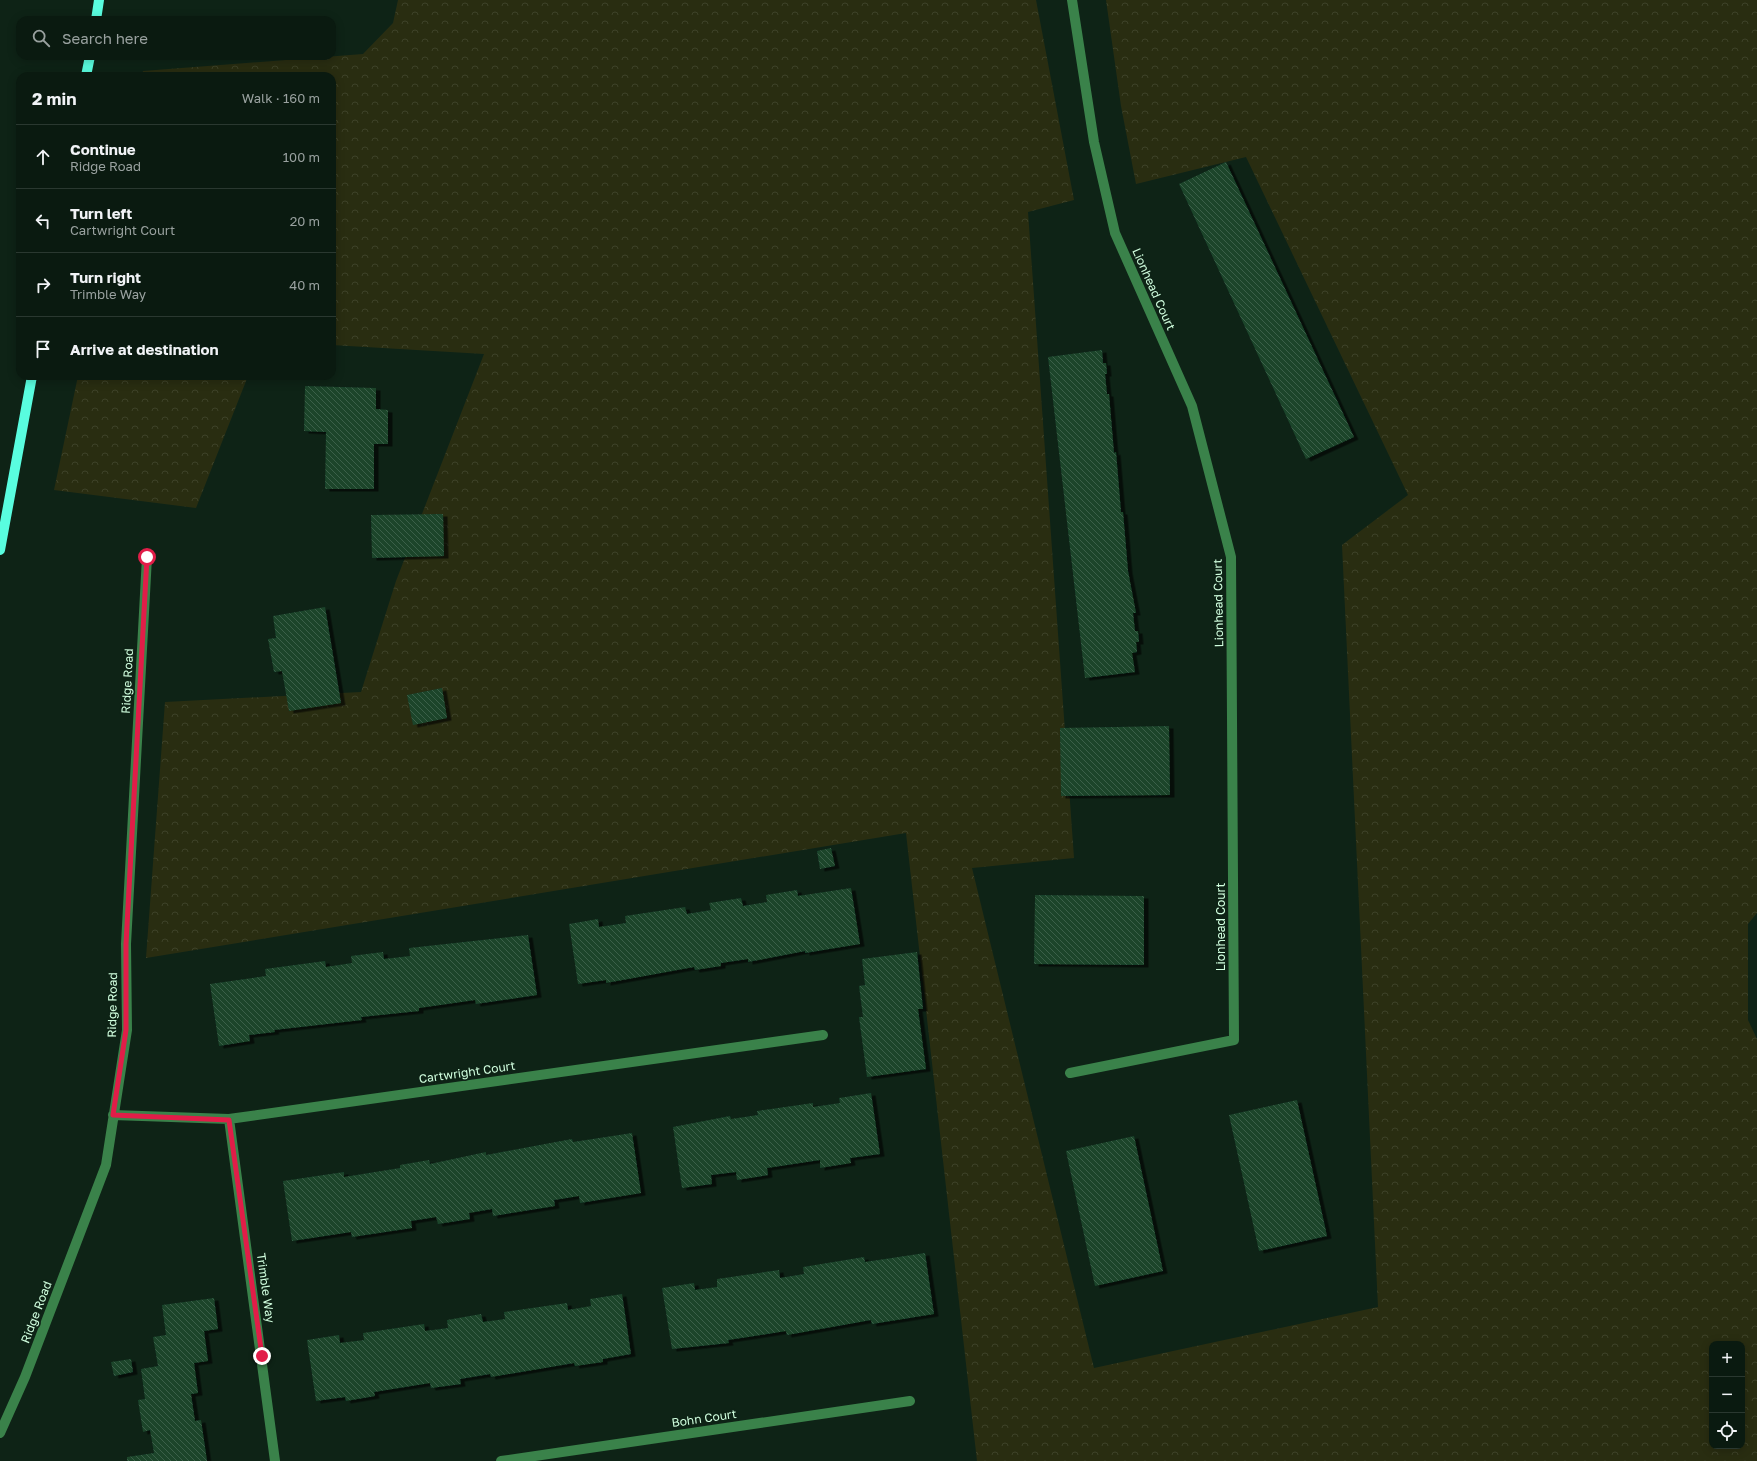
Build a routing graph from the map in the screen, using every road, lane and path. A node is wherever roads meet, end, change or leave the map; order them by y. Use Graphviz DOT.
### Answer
graph roads {
  1 [pos="99,0"];
  2 [pos="1072,0"];
  3 [pos="97,16"];
  4 [pos="89,60"];
  5 [pos="87,72"];
  6 [pos="31,380"];
  7 [pos="0,550"];
  8 [pos="147,557"];
  9 [pos="823,1035"];
  10 [pos="1070,1073"];
  11 [pos="113,1115"];
  12 [pos="229,1120"];
  13 [pos="910,1400"];
  14 [pos="0,1433"];
  15 [pos="275,1461"];
  16 [pos="501,1461"];
  1 -- 3 [label="main road"];
  2 -- 10 [label="street, Lionhead Court"];
  4 -- 5 [label="main road"];
  6 -- 7 [label="main road"];
  8 -- 11 [label="street, Ridge Road"];
  9 -- 12 [label="street, Cartwright Court"];
  11 -- 12 [label="street, Cartwright Court"];
  11 -- 14 [label="street, Ridge Road"];
  12 -- 15 [label="street, Trimble Way"];
  13 -- 16 [label="street, Bohn Court"];
}
